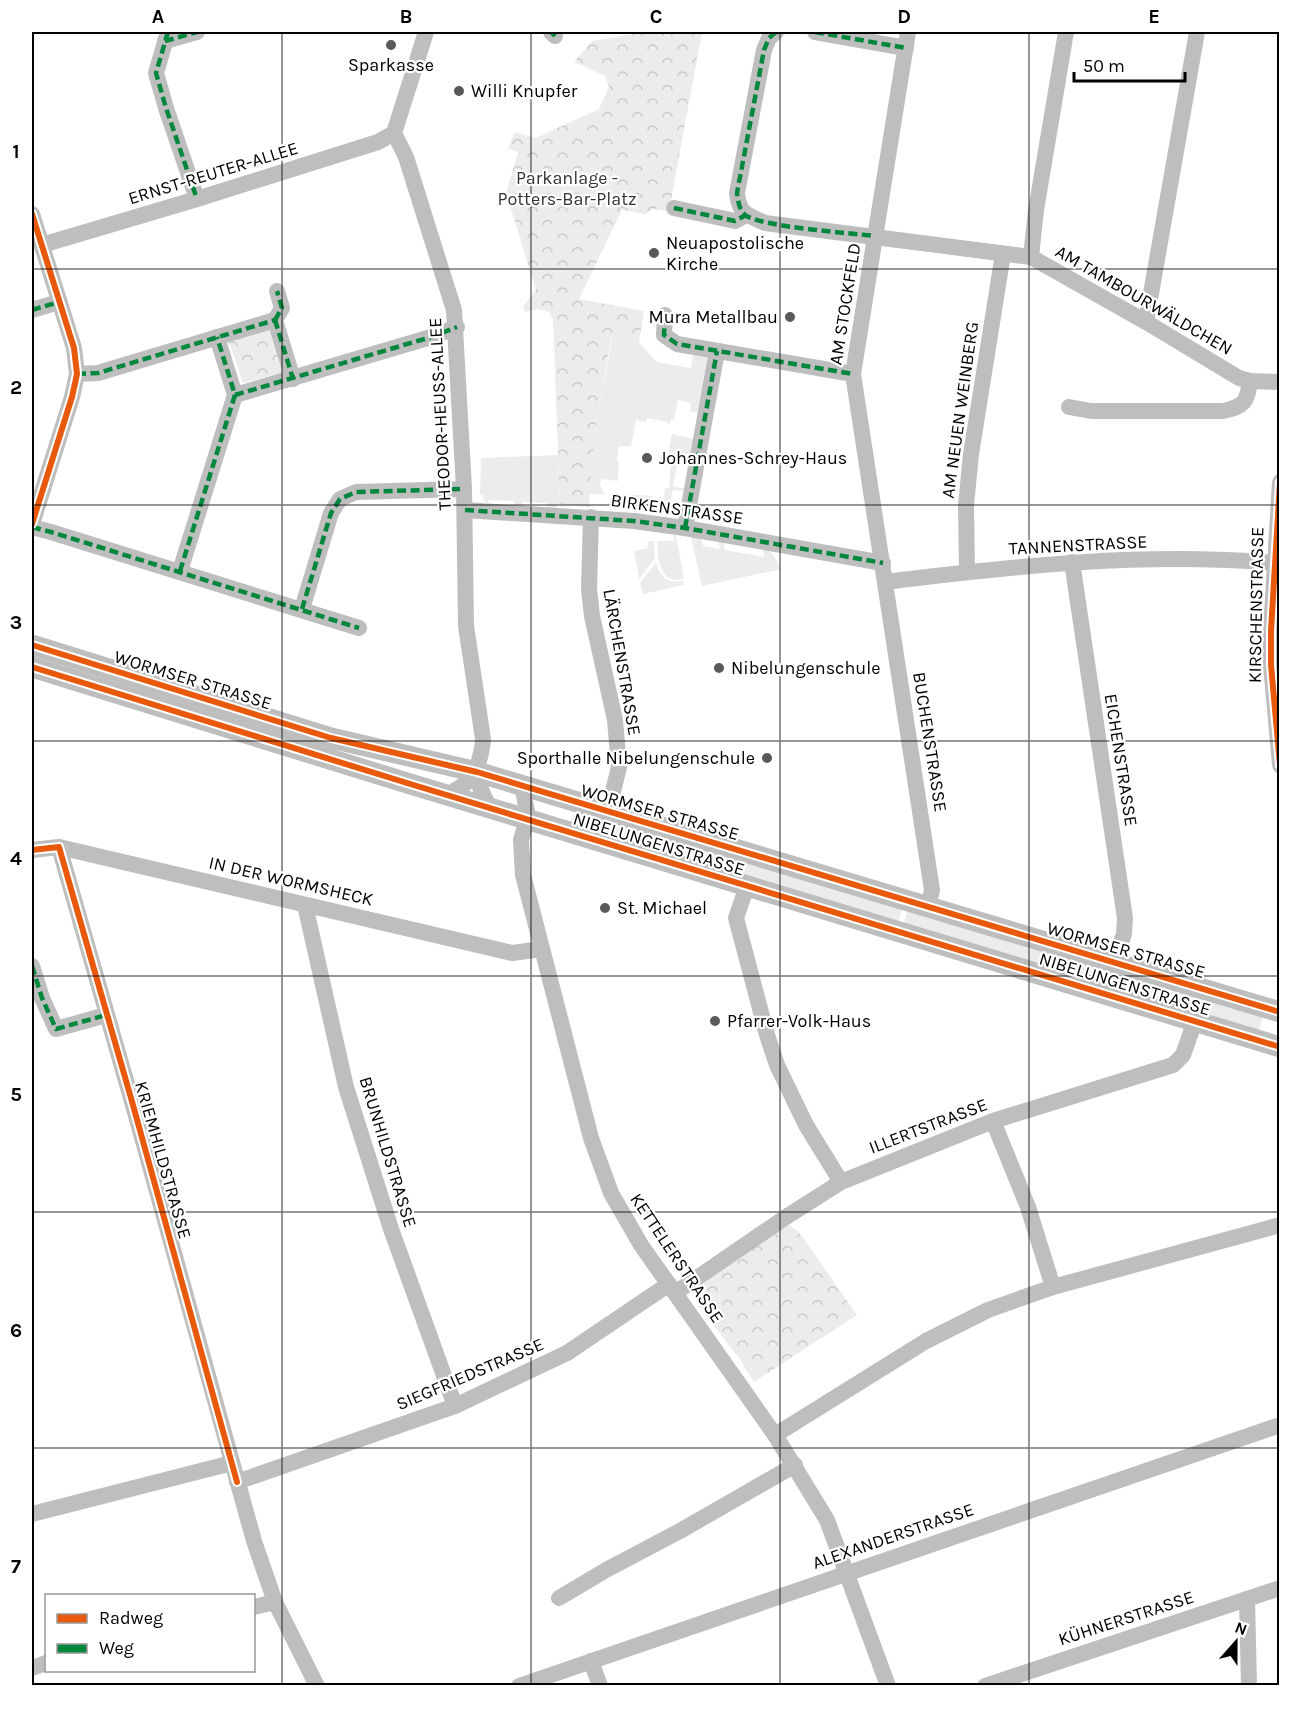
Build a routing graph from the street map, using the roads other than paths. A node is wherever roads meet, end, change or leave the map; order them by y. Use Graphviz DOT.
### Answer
graph roads {
  1 [pos="197,32"];
  2 [pos="426,32"];
  3 [pos="776,32"];
  4 [pos="815,32"];
  5 [pos="1066,32"];
  6 [pos="1197,32"];
  7 [pos="166,36"];
  8 [pos="907,40"];
  9 [pos="394,133"];
  10 [pos="197,199"];
  11 [pos="674,208"];
  12 [pos="32,214"];
  13 [pos="746,215"];
  14 [pos="875,236"];
  15 [pos="42,245"];
  16 [pos="1003,255"];
  17 [pos="1031,257"];
  18 [pos="277,291"];
  19 [pos="59,302"];
  20 [pos="32,310"];
  21 [pos="665,315"];
  22 [pos="275,320"];
  23 [pos="1146,322"];
  24 [pos="457,327"];
  25 [pos="217,337"];
  26 [pos="717,351"];
  27 [pos="77,374"];
  28 [pos="853,374"];
  29 [pos="293,379"];
  30 [pos="1250,381"];
  31 [pos="1280,382"];
  32 [pos="235,394"];
  33 [pos="1069,407"];
  34 [pos="1280,482"];
  35 [pos="464,489"];
  36 [pos="465,510"];
  37 [pos="591,517"];
  38 [pos="32,526"];
  39 [pos="685,528"];
  40 [pos="1072,562"];
  41 [pos="883,563"];
  42 [pos="1274,563"];
  43 [pos="180,572"];
  44 [pos="967,572"];
  45 [pos="885,582"];
  46 [pos="302,609"];
  47 [pos="359,627"];
  48 [pos="1275,632"];
  49 [pos="32,645"];
  50 [pos="32,667"];
  51 [pos="1280,765"];
  52 [pos="477,772"];
  53 [pos="522,786"];
  54 [pos="448,795"];
  55 [pos="552,796"];
  56 [pos="490,808"];
  57 [pos="608,812"];
  58 [pos="526,819"];
  59 [pos="59,847"];
  60 [pos="32,850"];
  61 [pos="747,886"];
  62 [pos="305,905"];
  63 [pos="928,907"];
  64 [pos="542,949"];
  65 [pos="1114,962"];
  66 [pos="32,966"];
  67 [pos="1280,1012"];
  68 [pos="106,1015"];
  69 [pos="1195,1021"];
  70 [pos="1280,1047"];
  71 [pos="993,1121"];
  72 [pos="841,1182"];
  73 [pos="1280,1225"];
  74 [pos="1053,1287"];
  75 [pos="672,1288"];
  76 [pos="455,1406"];
  77 [pos="1280,1425"];
  78 [pos="775,1435"];
  79 [pos="232,1463"];
  80 [pos="795,1465"];
  81 [pos="237,1482"];
  82 [pos="32,1514"];
  83 [pos="847,1572"];
  84 [pos="1280,1588"];
  85 [pos="560,1598"];
  86 [pos="1247,1599"];
  87 [pos="275,1602"];
  88 [pos="255,1607"];
  89 [pos="591,1661"];
  90 [pos="317,1686"];
  91 [pos="519,1686"];
  92 [pos="600,1686"];
  93 [pos="888,1686"];
  94 [pos="986,1686"];
  95 [pos="1249,1686"];
  1 -- 7 [label="street"];
  2 -- 9 [label="street"];
  3 -- 13 [label="street"];
  4 -- 8 [label="street"];
  5 -- 17 [label="street"];
  6 -- 23 [label="street"];
  7 -- 10 [label="street"];
  8 -- 14 [label="street, AM STOCKFELD"];
  9 -- 10 [label="street, ERNST-REUTER-ALLEE"];
  9 -- 24 [label="street, THEODOR-HEUSS-ALLEE"];
  10 -- 15 [label="street, ERNST-REUTER-ALLEE"];
  11 -- 13 [label="street"];
  12 -- 15 [label="street"];
  13 -- 14 [label="street, AM TAMBOURWÄLDCHEN"];
  14 -- 16 [label="street, AM TAMBOURWÄLDCHEN"];
  14 -- 28 [label="street, AM STOCKFELD"];
  15 -- 19 [label="street"];
  16 -- 17 [label="street, AM TAMBOURWÄLDCHEN"];
  16 -- 44 [label="street, AM NEUEN WEINBERG"];
  17 -- 23 [label="street, AM TAMBOURWÄLDCHEN"];
  18 -- 22 [label="street"];
  19 -- 20 [label="street"];
  19 -- 27 [label="street"];
  21 -- 26 [label="street"];
  22 -- 25 [label="street"];
  22 -- 29 [label="street"];
  23 -- 30 [label="street, AM TAMBOURWÄLDCHEN"];
  24 -- 29 [label="street"];
  24 -- 35 [label="street, THEODOR-HEUSS-ALLEE"];
  25 -- 27 [label="street"];
  25 -- 32 [label="street"];
  26 -- 28 [label="street"];
  26 -- 39 [label="street"];
  27 -- 38 [label="street"];
  28 -- 41 [label="street, AM STOCKFELD"];
  29 -- 32 [label="street"];
  30 -- 31 [label="street, AM TAMBOURWÄLDCHEN"];
  30 -- 33 [label="street"];
  32 -- 43 [label="street"];
  34 -- 42 [label="street, KIRSCHENSTRASSE"];
  35 -- 36 [label="street, THEODOR-HEUSS-ALLEE"];
  35 -- 46 [label="street"];
  36 -- 37 [label="street, BIRKENSTRASSE"];
  36 -- 52 [label="street, THEODOR-HEUSS-ALLEE"];
  37 -- 39 [label="street, BIRKENSTRASSE"];
  37 -- 57 [label="street, LÄRCHENSTRASSE"];
  38 -- 43 [label="street"];
  39 -- 41 [label="street, BIRKENSTRASSE"];
  40 -- 42 [label="street, TANNENSTRASSE"];
  40 -- 44 [label="street, TANNENSTRASSE"];
  40 -- 65 [label="street, EICHENSTRASSE"];
  41 -- 45 [label="street, AM STOCKFELD"];
  42 -- 48 [label="street, KIRSCHENSTRASSE"];
  43 -- 46 [label="street"];
  44 -- 45 [label="street, TANNENSTRASSE"];
  45 -- 63 [label="street, BUCHENSTRASSE"];
  46 -- 47 [label="street"];
  48 -- 51 [label="street, KIRSCHENSTRASSE"];
  49 -- 52 [label="street, WORMSER STRASSE"];
  50 -- 54 [label="street, NIBELUNGENSTRASSE"];
  52 -- 53 [label="street, WORMSER STRASSE"];
  52 -- 54 [label="street"];
  52 -- 56 [label="street"];
  53 -- 55 [label="street, WORMSER STRASSE"];
  53 -- 58 [label="street, KETTELERSTRASSE"];
  54 -- 56 [label="street, NIBELUNGENSTRASSE"];
  55 -- 57 [label="street, WORMSER STRASSE"];
  55 -- 58 [label="street"];
  56 -- 58 [label="street, NIBELUNGENSTRASSE"];
  57 -- 63 [label="street, WORMSER STRASSE"];
  58 -- 61 [label="street, NIBELUNGENSTRASSE"];
  58 -- 64 [label="street, KETTELERSTRASSE"];
  59 -- 60 [label="street, IN DER WORMSHECK"];
  59 -- 62 [label="street, IN DER WORMSHECK"];
  59 -- 68 [label="street, KRIEMHILDSTRASSE"];
  61 -- 69 [label="street, NIBELUNGENSTRASSE"];
  61 -- 72 [label="street"];
  62 -- 64 [label="street, IN DER WORMSHECK"];
  62 -- 76 [label="street, BRUNHILDSTRASSE"];
  63 -- 65 [label="street, WORMSER STRASSE"];
  64 -- 75 [label="street, KETTELERSTRASSE"];
  65 -- 67 [label="street, WORMSER STRASSE"];
  66 -- 68 [label="street"];
  68 -- 79 [label="street, KRIEMHILDSTRASSE"];
  69 -- 70 [label="street, NIBELUNGENSTRASSE"];
  69 -- 71 [label="street, ILLERTSTRASSE"];
  71 -- 72 [label="street, ILLERTSTRASSE"];
  71 -- 74 [label="street"];
  72 -- 75 [label="street, ILLERTSTRASSE"];
  73 -- 74 [label="street"];
  74 -- 78 [label="street"];
  75 -- 76 [label="street, SIEGFRIEDSTRASSE"];
  75 -- 78 [label="street, KETTELERSTRASSE"];
  76 -- 81 [label="street, SIEGFRIEDSTRASSE"];
  77 -- 83 [label="street, ALEXANDERSTRASSE"];
  78 -- 80 [label="street, KETTELERSTRASSE"];
  79 -- 81 [label="street, KRIEMHILDSTRASSE"];
  79 -- 82 [label="street"];
  80 -- 83 [label="street, KETTELERSTRASSE"];
  80 -- 85 [label="street"];
  81 -- 87 [label="street, KRIEMHILDSTRASSE"];
  83 -- 89 [label="street, ALEXANDERSTRASSE"];
  83 -- 93 [label="street, KETTELERSTRASSE"];
  84 -- 86 [label="street, KÜHNERSTRASSE"];
  86 -- 94 [label="street, KÜHNERSTRASSE"];
  86 -- 95 [label="street"];
  87 -- 88 [label="street"];
  87 -- 90 [label="street, KRIEMHILDSTRASSE"];
  89 -- 91 [label="street, ALEXANDERSTRASSE"];
  89 -- 92 [label="street"];
}
